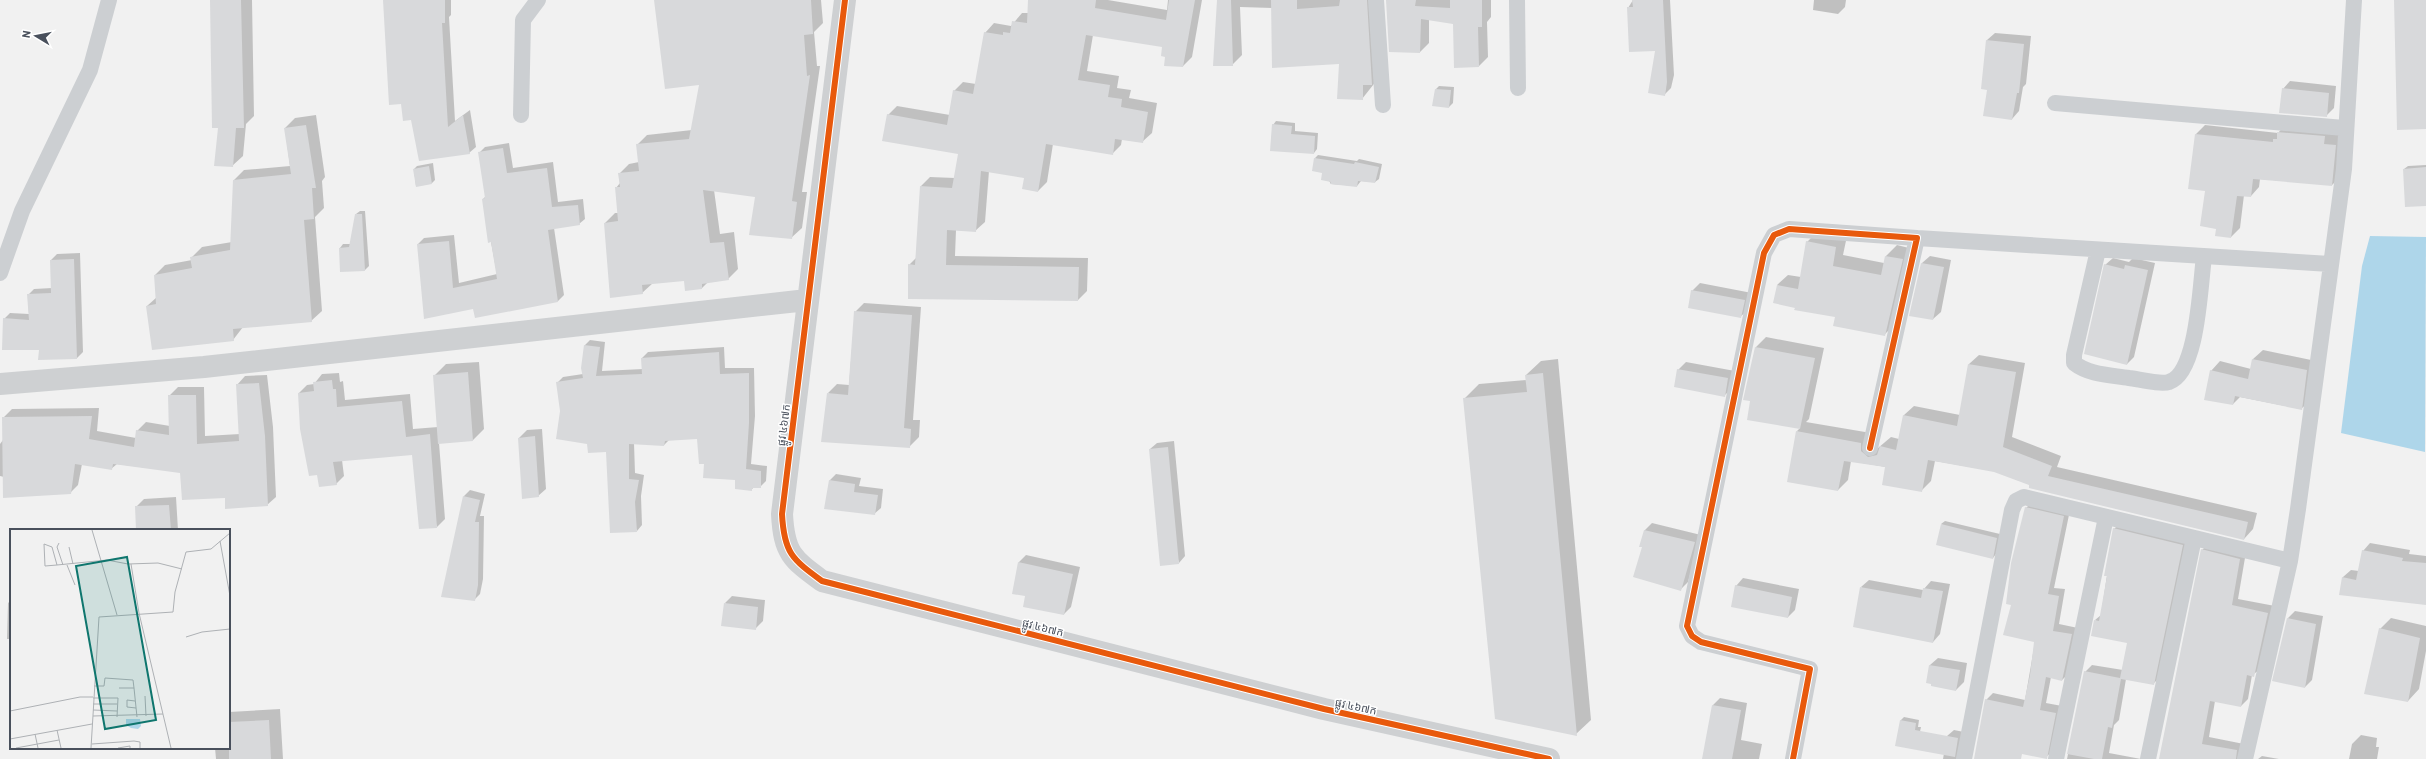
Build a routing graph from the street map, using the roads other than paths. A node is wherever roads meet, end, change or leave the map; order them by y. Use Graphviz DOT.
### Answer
graph roads {
  1 [pos="109,0"];
  2 [pos="538,0"];
  3 [pos="845,0"];
  4 [pos="1376,0"];
  5 [pos="1517,0"];
  6 [pos="2354,0"];
  7 [pos="1518,88"];
  8 [pos="2055,103"];
  9 [pos="1383,105"];
  10 [pos="521,115"];
  11 [pos="2344,128"];
  12 [pos="1917,238"];
  13 [pos="2098,250"];
  14 [pos="2204,257"];
  15 [pos="2330,264"];
  16 [pos="0,273"];
  17 [pos="807,300"];
  18 [pos="0,384"];
  19 [pos="1870,448"];
  20 [pos="2106,518"];
  21 [pos="2194,538"];
  22 [pos="2290,561"];
  23 [pos="1549,759"];
  24 [pos="1794,759"];
  25 [pos="1964,759"];
  26 [pos="2056,759"];
  27 [pos="2148,759"];
  28 [pos="2245,759"];
  1 -- 16 [label="street"];
  2 -- 10 [label="street"];
  3 -- 17 [label="street, ផ្លូវ ៤៦៧ក"];
  4 -- 9 [label="street"];
  5 -- 7 [label="street"];
  6 -- 11 [label="street"];
  8 -- 11 [label="street"];
  11 -- 15 [label="street"];
  12 -- 13 [label="street"];
  12 -- 19 [label="street"];
  12 -- 24 [label="street"];
  13 -- 14 [label="street"];
  13 -- 14 [label="street"];
  14 -- 15 [label="street"];
  15 -- 22 [label="street"];
  17 -- 18 [label="street"];
  17 -- 23 [label="street, ផ្លូវ ៤៦៧ក"];
  20 -- 21 [label="street"];
  20 -- 25 [label="street"];
  20 -- 26 [label="street"];
  21 -- 22 [label="street"];
  21 -- 27 [label="street"];
  22 -- 28 [label="street"];
}
